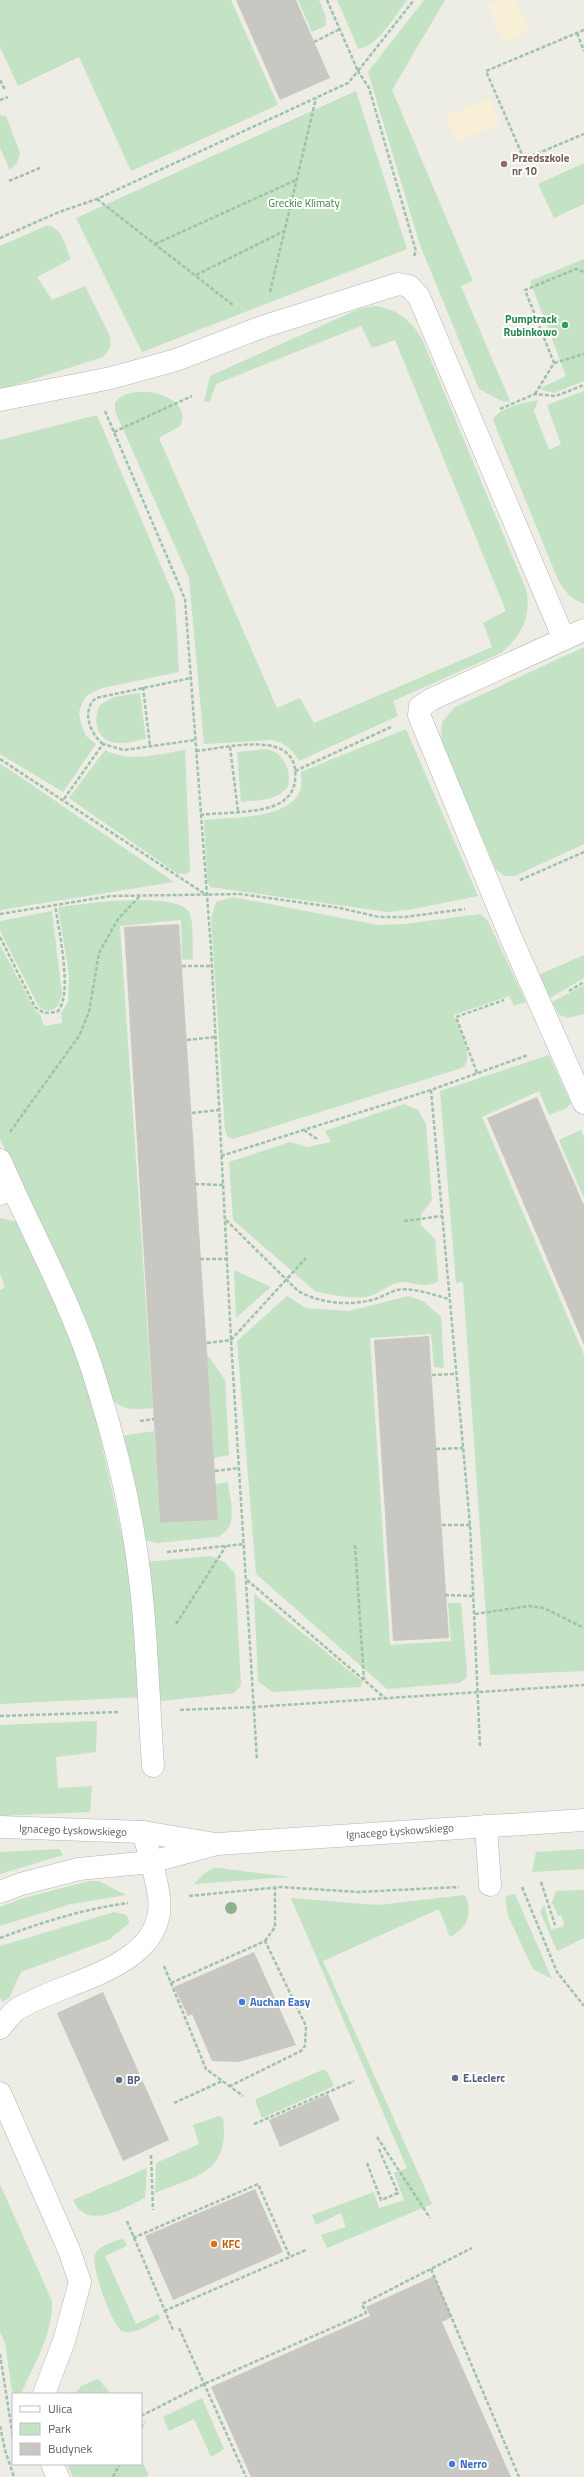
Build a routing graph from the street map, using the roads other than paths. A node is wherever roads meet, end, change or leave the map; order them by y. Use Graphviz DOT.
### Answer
graph roads {
  1 [pos="0,400"];
  2 [pos="584,630"];
  3 [pos="564,639"];
  4 [pos="584,1103"];
  5 [pos="0,1160"];
  6 [pos="7,1191"];
  7 [pos="153,1766"];
  8 [pos="584,1820"];
  9 [pos="486,1826"];
  10 [pos="0,1827"];
  11 [pos="142,1832"];
  12 [pos="217,1844"];
  13 [pos="151,1862"];
  14 [pos="490,1885"];
  15 [pos="0,1892"];
  16 [pos="0,2028"];
  17 [pos="0,2093"];
  18 [pos="44,2393"];
  19 [pos="52,2465"];
  20 [pos="58,2477"];
  1 -- 3 [label="street"];
  2 -- 3 [label="street"];
  3 -- 4 [label="street"];
  5 -- 6 [label="street"];
  6 -- 7 [label="street"];
  8 -- 9 [label="street, Ignacego Łyskowskiego"];
  9 -- 12 [label="street, Ignacego Łyskowskiego"];
  9 -- 14 [label="street"];
  10 -- 11 [label="street, Ignacego Łyskowskiego"];
  11 -- 12 [label="street, Ignacego Łyskowskiego"];
  11 -- 13 [label="street"];
  12 -- 13 [label="street, Ignacego Łyskowskiego"];
  13 -- 15 [label="street, Ignacego Łyskowskiego"];
  13 -- 16 [label="street"];
  17 -- 18 [label="street"];
  19 -- 20 [label="street"];
}
